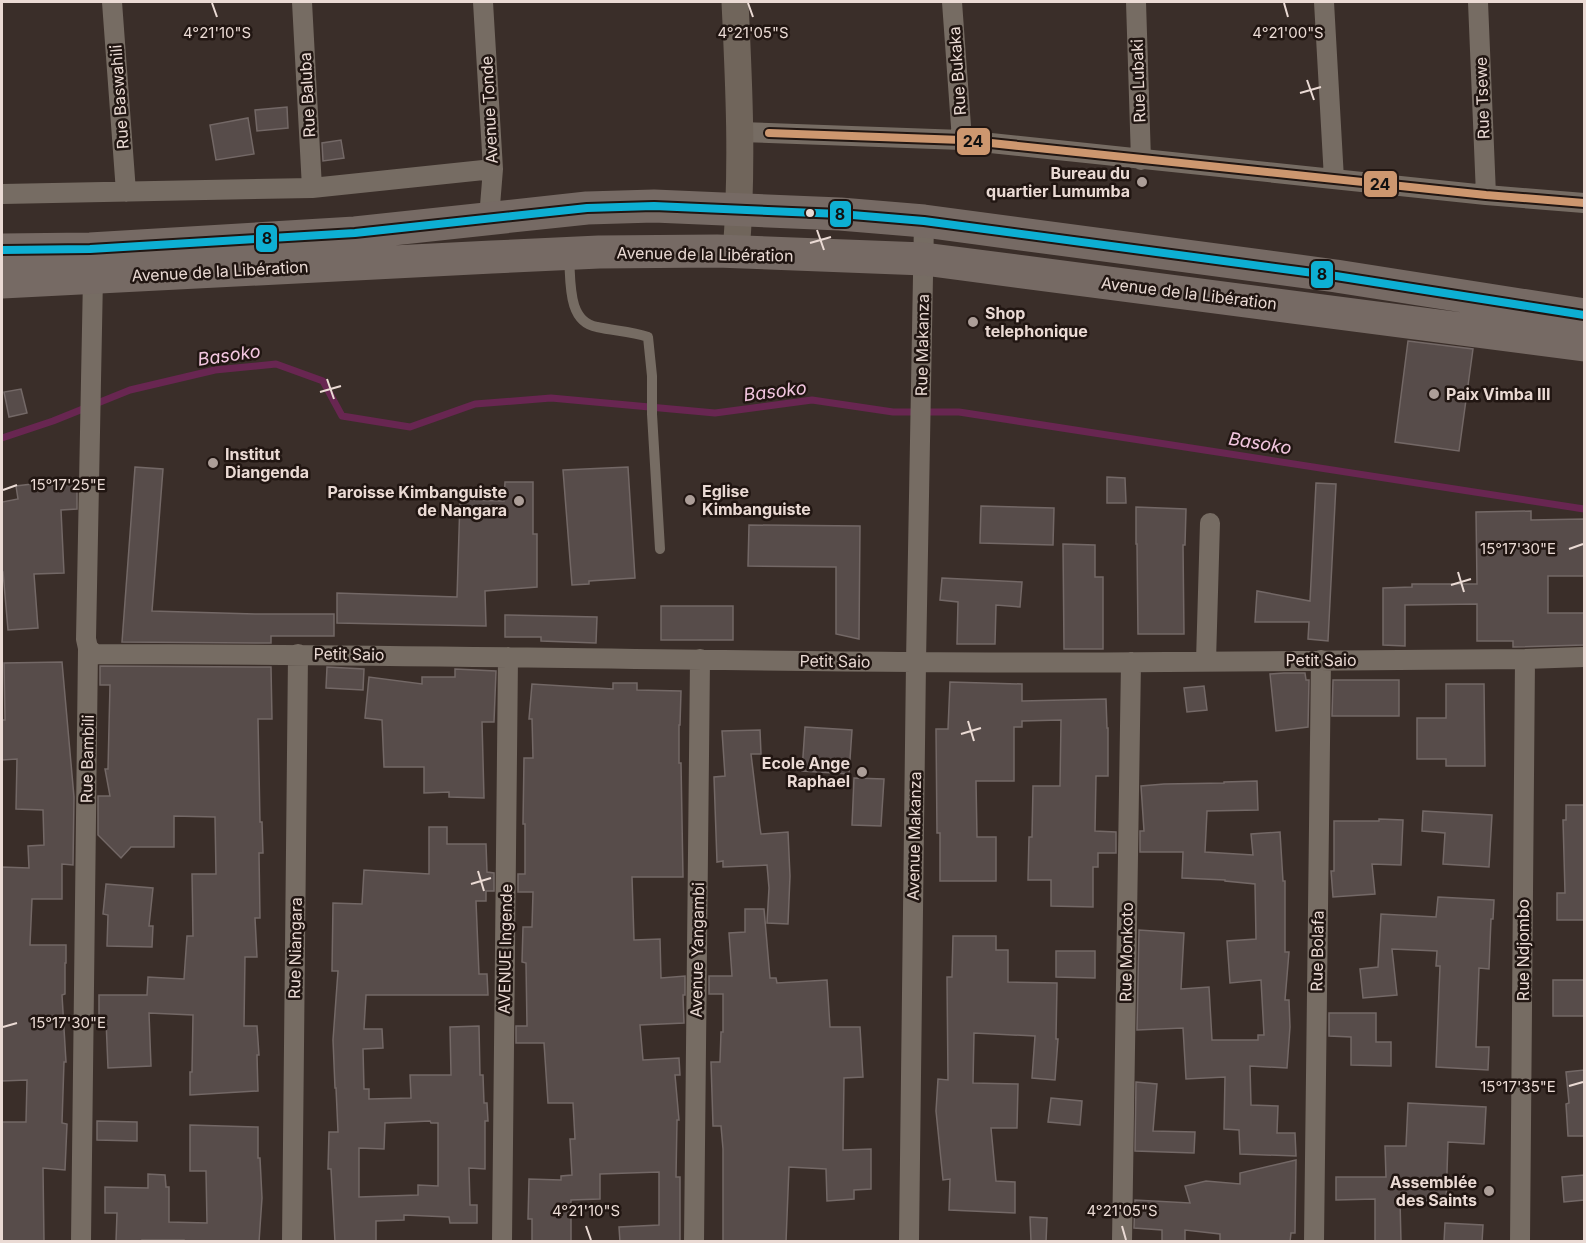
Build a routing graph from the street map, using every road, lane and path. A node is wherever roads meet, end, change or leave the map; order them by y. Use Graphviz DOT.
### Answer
graph roads {
  1 [pos="112,2"];
  2 [pos="302,2"];
  3 [pos="483,2"];
  4 [pos="735,2"];
  5 [pos="952,2"];
  6 [pos="1136,2"];
  7 [pos="1324,2"];
  8 [pos="1478,2"];
  9 [pos="740,132"];
  10 [pos="962,140"];
  11 [pos="1141,160"];
  12 [pos="493,170"];
  13 [pos="1334,179"];
  14 [pos="312,188"];
  15 [pos="126,192"];
  16 [pos="2,194"];
  17 [pos="1485,195"];
  18 [pos="1584,203"];
  19 [pos="740,211"];
  20 [pos="489,218"];
  21 [pos="924,221"];
  22 [pos="2,250"];
  23 [pos="736,253"];
  24 [pos="568,254"];
  25 [pos="924,260"];
  26 [pos="93,277"];
  27 [pos="2,282"];
  28 [pos="1584,315"];
  29 [pos="1584,345"];
  30 [pos="920,430"];
  31 [pos="1210,523"];
  32 [pos="660,549"];
  33 [pos="88,648"];
  34 [pos="298,654"];
  35 [pos="508,657"];
  36 [pos="1584,657"];
  37 [pos="700,659"];
  38 [pos="1525,659"];
  39 [pos="1321,660"];
  40 [pos="916,662"];
  41 [pos="1131,662"];
  42 [pos="1206,662"];
  43 [pos="81,1242"];
  44 [pos="292,1242"];
  45 [pos="502,1242"];
  46 [pos="694,1242"];
  47 [pos="909,1242"];
  48 [pos="1122,1242"];
  49 [pos="1314,1242"];
  50 [pos="1520,1242"];
  1 -- 15 [label="street, Rue Baswahili"];
  2 -- 14 [label="street, Rue Baluba"];
  3 -- 12 [label="street, Avenue Tonde"];
  4 -- 9 [label="street"];
  5 -- 10 [label="street, Rue Bukaka"];
  6 -- 11 [label="street, Rue Lubaki"];
  7 -- 13 [label="street"];
  8 -- 17 [label="street, Rue Tsewe"];
  9 -- 10 [label="street"];
  9 -- 19 [label="street"];
  10 -- 11 [label="street"];
  11 -- 13 [label="street"];
  12 -- 14 [label="street"];
  12 -- 20 [label="street, Avenue Tonde"];
  13 -- 17 [label="street"];
  14 -- 15 [label="street"];
  15 -- 16 [label="street"];
  17 -- 18 [label="street"];
  19 -- 20 [label="highway, Avenue de la Libération"];
  19 -- 21 [label="highway, Avenue de la Libération"];
  19 -- 23 [label="street"];
  20 -- 22 [label="highway, Avenue de la Libération"];
  21 -- 25 [label="street, Rue Makanza"];
  21 -- 28 [label="highway, Avenue de la Libération"];
  23 -- 24 [label="highway, Avenue de la Libération"];
  23 -- 25 [label="highway, Avenue de la Libération"];
  24 -- 26 [label="highway, Avenue de la Libération"];
  24 -- 32 [label="lane"];
  25 -- 29 [label="highway, Avenue de la Libération"];
  25 -- 30 [label="street, Rue Makanza"];
  26 -- 27 [label="highway, Avenue de la Libération"];
  26 -- 33 [label="street, Rue Bambili"];
  30 -- 40 [label="street, Avenue Makanza"];
  31 -- 42 [label="street"];
  33 -- 34 [label="street, Petit Saio"];
  33 -- 43 [label="street, Rue Bambili"];
  34 -- 35 [label="street, Petit Saio"];
  34 -- 44 [label="street, Rue Niangara"];
  35 -- 37 [label="street, Petit Saio"];
  35 -- 45 [label="street, AVENUE Ingende"];
  36 -- 38 [label="street, Petit Saio"];
  37 -- 40 [label="street, Petit Saio"];
  37 -- 46 [label="street, Avenue Yangambi"];
  38 -- 39 [label="street, Petit Saio"];
  38 -- 50 [label="street, Rue Ndjombo"];
  39 -- 42 [label="street, Petit Saio"];
  39 -- 49 [label="street, Rue Bolafa"];
  40 -- 41 [label="street, Petit Saio"];
  40 -- 47 [label="street, Avenue Makanza"];
  41 -- 42 [label="street, Petit Saio"];
  41 -- 48 [label="street, Rue Monkoto"];
}
